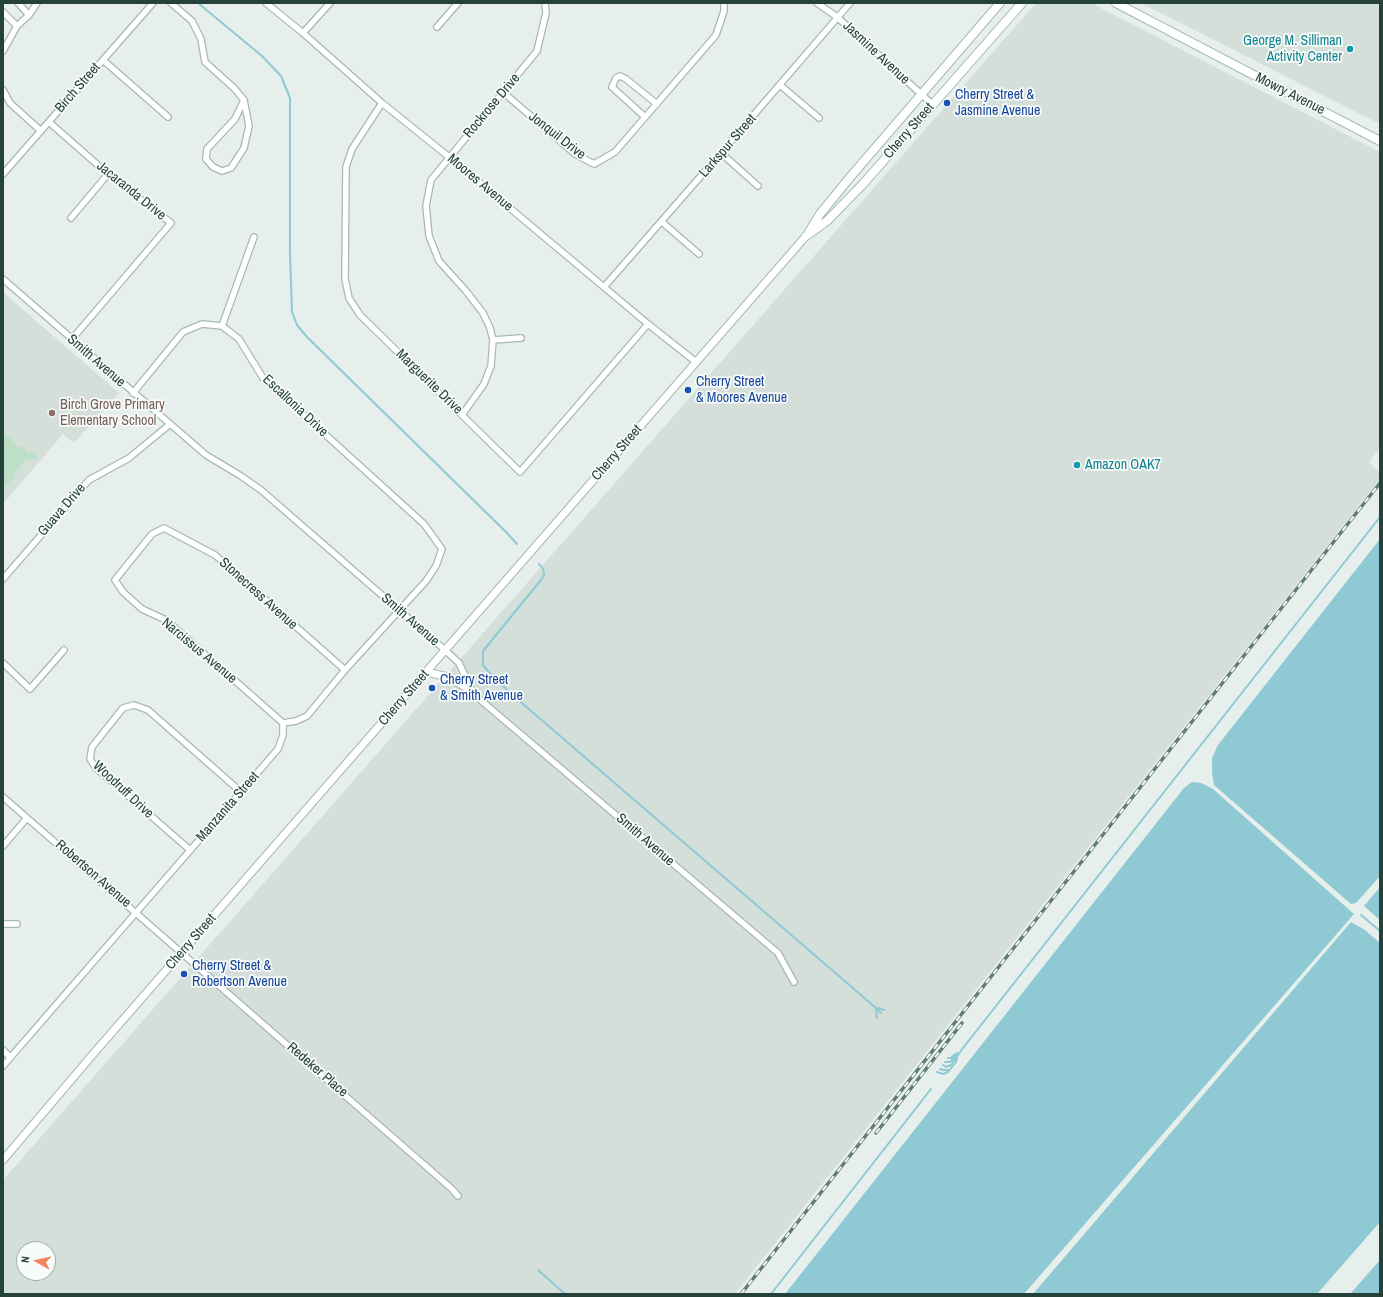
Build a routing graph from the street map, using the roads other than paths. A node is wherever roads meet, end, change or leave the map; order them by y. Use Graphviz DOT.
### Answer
graph roads {
  1 [pos="18,3"];
  2 [pos="37,3"];
  3 [pos="153,3"];
  4 [pos="170,3"];
  5 [pos="266,3"];
  6 [pos="330,3"];
  7 [pos="458,3"];
  8 [pos="545,3"];
  9 [pos="724,3"];
  10 [pos="817,3"];
  11 [pos="850,3"];
  12 [pos="1000,3"];
  13 [pos="1022,3"];
  14 [pos="1116,3"];
  15 [pos="3,12"];
  16 [pos="29,15"];
  17 [pos="837,17"];
  18 [pos="17,26"];
  19 [pos="438,27"];
  20 [pos="303,33"];
  21 [pos="3,51"];
  22 [pos="103,60"];
  23 [pos="780,85"];
  24 [pos="3,90"];
  25 [pos="504,93"];
  26 [pos="922,95"];
  27 [pos="244,100"];
  28 [pos="382,103"];
  29 [pos="657,104"];
  30 [pos="932,104"];
  31 [pos="168,117"];
  32 [pos="645,117"];
  33 [pos="819,118"];
  34 [pos="49,122"];
  35 [pos="40,131"];
  36 [pos="1380,141"];
  37 [pos="721,154"];
  38 [pos="450,157"];
  39 [pos="3,174"];
  40 [pos="108,174"];
  41 [pos="758,186"];
  42 [pos="71,218"];
  43 [pos="662,222"];
  44 [pos="806,236"];
  45 [pos="254,237"];
  46 [pos="699,254"];
  47 [pos="3,279"];
  48 [pos="604,287"];
  49 [pos="648,324"];
  50 [pos="222,326"];
  51 [pos="521,338"];
  52 [pos="72,339"];
  53 [pos="493,340"];
  54 [pos="696,362"];
  55 [pos="133,393"];
  56 [pos="462,415"];
  57 [pos="170,424"];
  58 [pos="164,528"];
  59 [pos="3,578"];
  60 [pos="400,610"];
  61 [pos="64,650"];
  62 [pos="445,650"];
  63 [pos="3,663"];
  64 [pos="345,670"];
  65 [pos="426,672"];
  66 [pos="472,692"];
  67 [pos="283,723"];
  68 [pos="241,792"];
  69 [pos="3,797"];
  70 [pos="27,818"];
  71 [pos="3,846"];
  72 [pos="190,850"];
  73 [pos="136,912"];
  74 [pos="3,924"];
  75 [pos="17,924"];
  76 [pos="182,952"];
  77 [pos="794,982"];
  78 [pos="3,1050"];
  79 [pos="10,1057"];
  80 [pos="3,1066"];
  81 [pos="3,1160"];
  82 [pos="458,1196"];
  1 -- 16 [label="street"];
  2 -- 16 [label="street"];
  3 -- 22 [label="street, Birch Street"];
  4 -- 27 [label="street"];
  5 -- 20 [label="street, Moores Avenue"];
  6 -- 20 [label="street"];
  7 -- 19 [label="street"];
  8 -- 25 [label="street, Rockrose Drive"];
  9 -- 29 [label="street, Jonquil Drive"];
  10 -- 17 [label="street, Jasmine Avenue"];
  11 -- 17 [label="street, Larkspur Street"];
  12 -- 26 [label="main road, Cherry Street"];
  13 -- 30 [label="main road, Cherry Street"];
  14 -- 36 [label="main road, Mowry Avenue"];
  15 -- 18 [label="street"];
  16 -- 18 [label="street"];
  17 -- 23 [label="street, Larkspur Street"];
  17 -- 26 [label="street, Jasmine Avenue"];
  18 -- 21 [label="street"];
  20 -- 28 [label="street, Moores Avenue"];
  22 -- 31 [label="street"];
  22 -- 34 [label="street, Birch Street"];
  23 -- 33 [label="street"];
  23 -- 37 [label="street, Larkspur Street"];
  24 -- 35 [label="street"];
  25 -- 32 [label="street, Jonquil Drive"];
  25 -- 38 [label="street, Rockrose Drive"];
  26 -- 30 [label="street, Jasmine Avenue"];
  26 -- 44 [label="main road, Cherry Street"];
  27 -- 27 [label="street"];
  28 -- 38 [label="street, Moores Avenue"];
  28 -- 56 [label="street, Marguerite Drive"];
  29 -- 32 [label="street, Jonquil Drive"];
  29 -- 32 [label="street"];
  30 -- 44 [label="main road, Cherry Street"];
  34 -- 35 [label="street, Birch Street"];
  34 -- 40 [label="street, Jacaranda Drive"];
  35 -- 39 [label="street, Birch Street"];
  37 -- 41 [label="street"];
  37 -- 43 [label="street, Larkspur Street"];
  38 -- 48 [label="street, Moores Avenue"];
  38 -- 53 [label="street, Rockrose Drive"];
  40 -- 42 [label="street"];
  40 -- 52 [label="street, Jacaranda Drive"];
  43 -- 46 [label="street"];
  43 -- 48 [label="street, Larkspur Street"];
  44 -- 54 [label="street, Cherry Street"];
  45 -- 50 [label="street"];
  47 -- 52 [label="street, Smith Avenue"];
  48 -- 49 [label="street, Moores Avenue"];
  49 -- 54 [label="street, Moores Avenue"];
  49 -- 56 [label="street, Marguerite Drive"];
  50 -- 55 [label="street"];
  50 -- 60 [label="street, Escallonia Drive"];
  51 -- 53 [label="street"];
  52 -- 55 [label="street, Smith Avenue"];
  53 -- 56 [label="street, Rockrose Drive"];
  54 -- 62 [label="street, Cherry Street"];
  55 -- 57 [label="street, Smith Avenue"];
  57 -- 59 [label="street, Guava Drive"];
  57 -- 60 [label="street, Smith Avenue"];
  58 -- 64 [label="street, Stonecress Avenue"];
  58 -- 67 [label="street, Narcissus Avenue"];
  60 -- 62 [label="street, Smith Avenue"];
  60 -- 64 [label="street"];
  61 -- 63 [label="street"];
  62 -- 65 [label="street, Cherry Street"];
  62 -- 66 [label="street, Smith Avenue"];
  64 -- 67 [label="street"];
  65 -- 66 [label="street"];
  65 -- 76 [label="street, Cherry Street"];
  66 -- 77 [label="street, Smith Avenue"];
  67 -- 68 [label="street, Manzanita Street"];
  68 -- 72 [label="street, Manzanita Street"];
  68 -- 72 [label="street, Woodruff Drive"];
  69 -- 70 [label="street, Robertson Avenue"];
  70 -- 71 [label="street"];
  70 -- 73 [label="street, Robertson Avenue"];
  72 -- 73 [label="street, Manzanita Street"];
  73 -- 76 [label="street, Robertson Avenue"];
  73 -- 79 [label="street, Manzanita Street"];
  74 -- 75 [label="street"];
  76 -- 81 [label="street, Cherry Street"];
  76 -- 82 [label="street, Redeker Place"];
  78 -- 79 [label="street"];
  79 -- 80 [label="street, Manzanita Street"];
}
